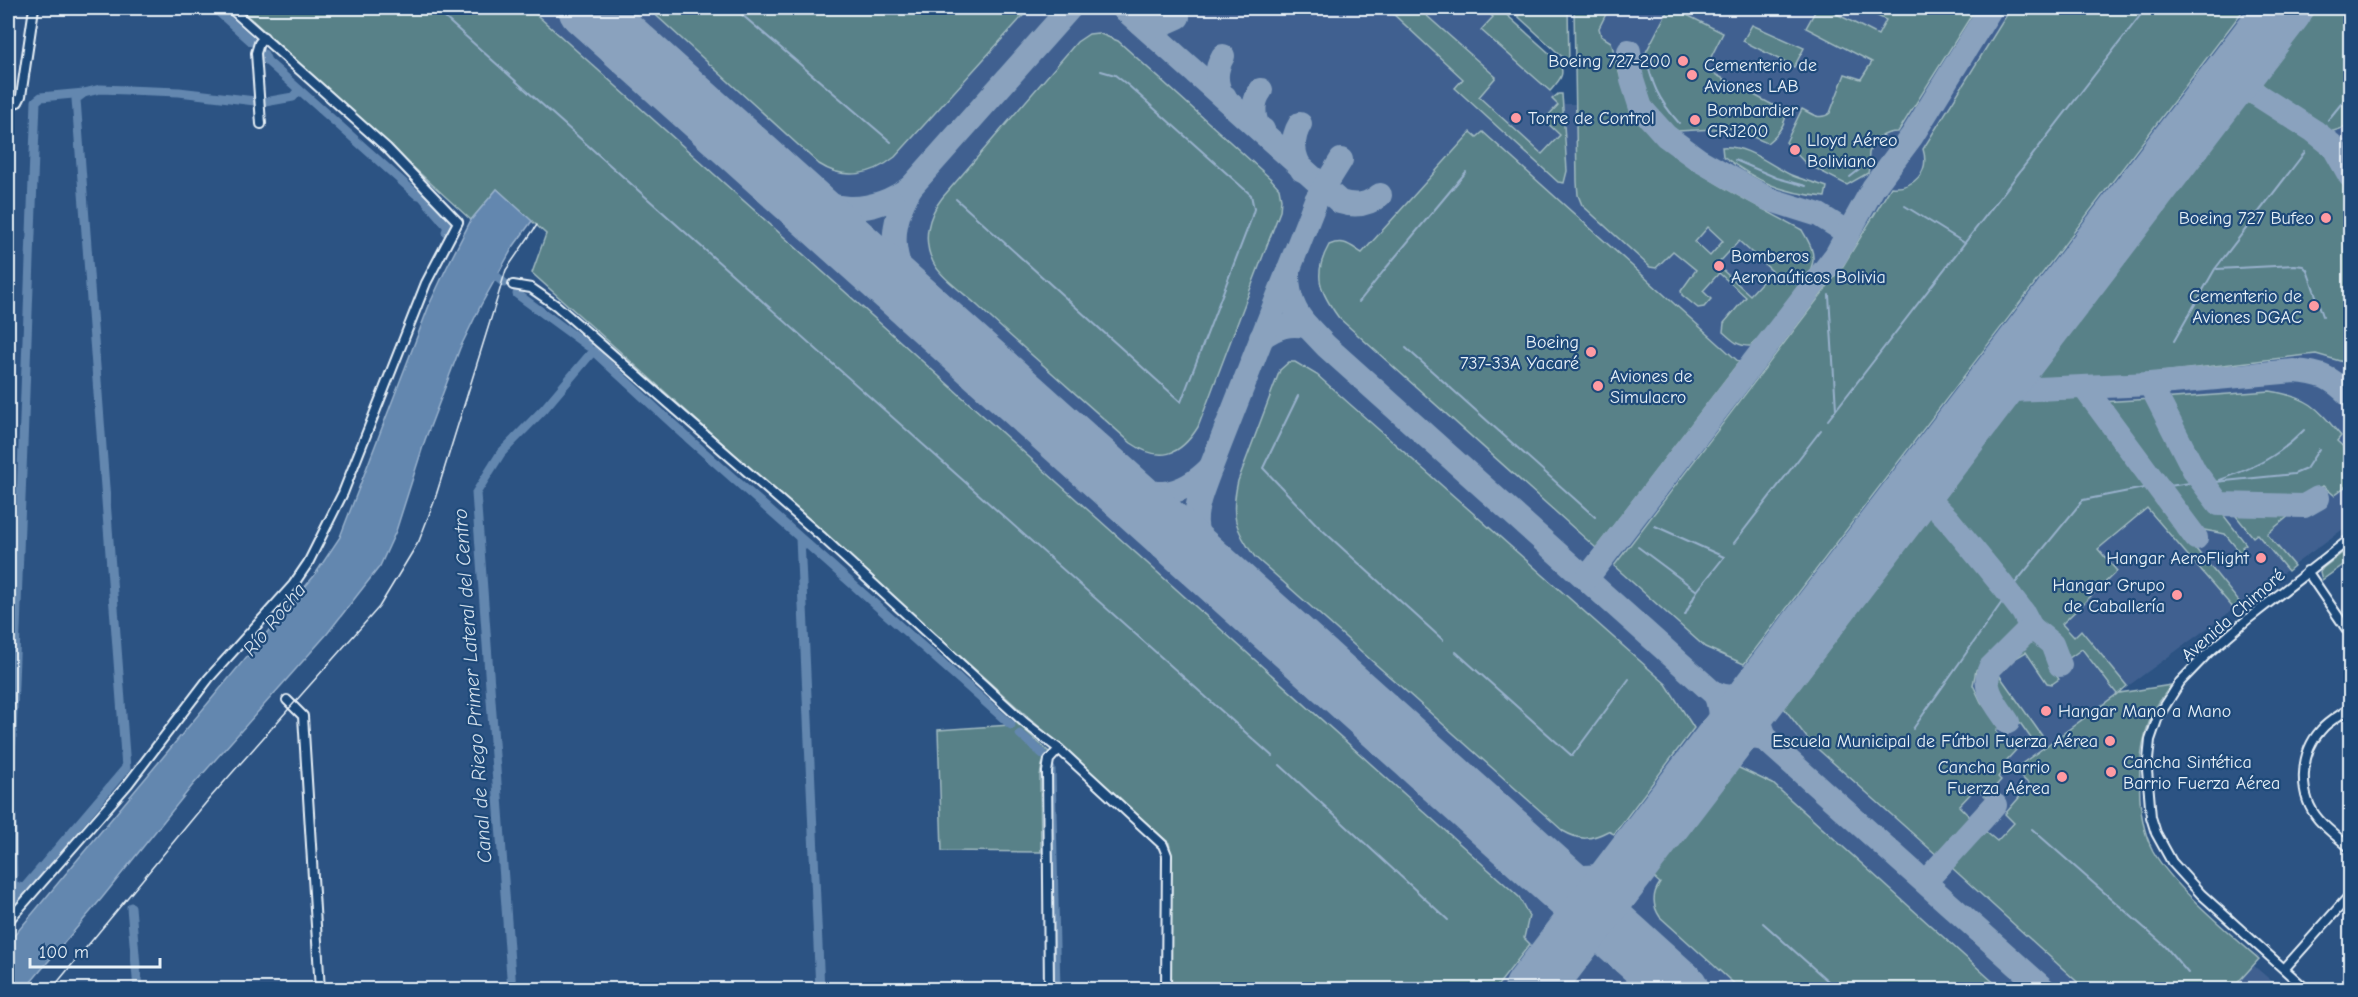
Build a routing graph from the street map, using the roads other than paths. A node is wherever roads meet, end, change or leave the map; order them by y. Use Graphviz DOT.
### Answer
graph roads {
  1 [pos="34,8"];
  2 [pos="230,8"];
  3 [pos="264,37"];
  4 [pos="8,105"];
  5 [pos="261,124"];
  6 [pos="513,285"];
  7 [pos="2350,539"];
  8 [pos="2307,571"];
  9 [pos="2350,634"];
  10 [pos="287,700"];
  11 [pos="2350,708"];
  12 [pos="1059,749"];
  13 [pos="2350,848"];
  14 [pos="2350,895"];
  15 [pos="8,921"];
  16 [pos="2284,968"];
  17 [pos="320,990"];
  18 [pos="1048,990"];
  19 [pos="1167,990"];
  20 [pos="2307,990"];
  1 -- 4 [label="street"];
  2 -- 3 [label="street"];
  3 -- 5 [label="street"];
  3 -- 15 [label="street"];
  6 -- 12 [label="street"];
  7 -- 8 [label="street, Avenida Chimoré"];
  8 -- 9 [label="street"];
  8 -- 16 [label="street, Avenida Chimoré"];
  10 -- 17 [label="street"];
  11 -- 13 [label="street"];
  12 -- 18 [label="street"];
  12 -- 19 [label="street"];
  14 -- 16 [label="street"];
  16 -- 20 [label="street, Avenida Chimoré"];
}
